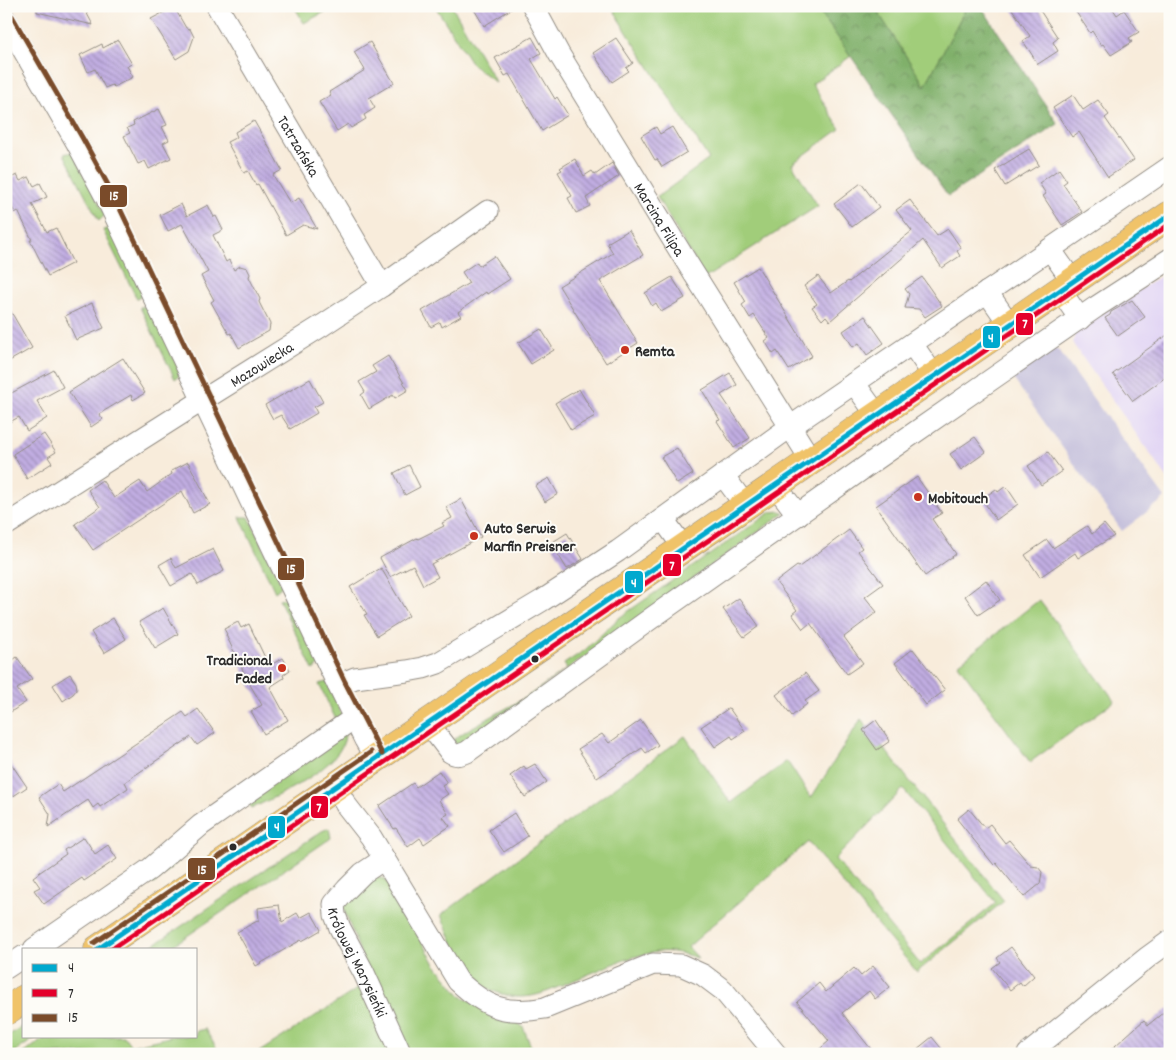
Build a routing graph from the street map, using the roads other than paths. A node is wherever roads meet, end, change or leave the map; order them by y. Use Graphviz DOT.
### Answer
graph roads {
  1 [pos="216,6"];
  2 [pos="533,6"];
  3 [pos="6,20"];
  4 [pos="1167,176"];
  5 [pos="488,211"];
  6 [pos="1170,215"];
  7 [pos="1050,249"];
  8 [pos="1170,259"];
  9 [pos="382,286"];
  10 [pos="1066,286"];
  11 [pos="987,292"];
  12 [pos="1080,319"];
  13 [pos="1010,325"];
  14 [pos="912,344"];
  15 [pos="934,376"];
  16 [pos="854,383"];
  17 [pos="202,400"];
  18 [pos="877,415"];
  19 [pos="790,428"];
  20 [pos="812,460"];
  21 [pos="723,475"];
  22 [pos="775,485"];
  23 [pos="745,506"];
  24 [pos="798,515"];
  25 [pos="663,519"];
  26 [pos="6,525"];
  27 [pos="683,547"];
  28 [pos="338,686"];
  29 [pos="354,718"];
  30 [pos="428,722"];
  31 [pos="375,758"];
  32 [pos="335,786"];
  33 [pos="384,859"];
  34 [pos="1170,941"];
  35 [pos="35,948"];
  36 [pos="99,948"];
  37 [pos="22,957"];
  38 [pos="6,968"];
  39 [pos="22,1000"];
  40 [pos="6,1011"];
  41 [pos="401,1054"];
  42 [pos="776,1054"];
  43 [pos="1028,1054"];
  1 -- 9 [label="street, Tatrzańska"];
  2 -- 19 [label="street, Marcina Filipa"];
  3 -- 17 [label="street"];
  4 -- 7 [label="street"];
  5 -- 9 [label="street, Mazowiecka"];
  6 -- 10 [label="main road"];
  7 -- 10 [label="street"];
  7 -- 11 [label="street"];
  8 -- 12 [label="street"];
  9 -- 17 [label="street, Mazowiecka"];
  10 -- 12 [label="street"];
  10 -- 13 [label="main road"];
  11 -- 13 [label="street"];
  11 -- 14 [label="street"];
  12 -- 24 [label="street"];
  13 -- 15 [label="main road"];
  14 -- 15 [label="street"];
  14 -- 16 [label="street"];
  15 -- 18 [label="main road"];
  16 -- 18 [label="street"];
  16 -- 19 [label="street"];
  17 -- 26 [label="street, Mazowiecka"];
  17 -- 28 [label="street"];
  18 -- 20 [label="main road"];
  19 -- 20 [label="street, Marcina Filipa"];
  19 -- 21 [label="street"];
  20 -- 22 [label="main road"];
  21 -- 23 [label="street"];
  21 -- 25 [label="street"];
  22 -- 23 [label="main road"];
  22 -- 24 [label="street"];
  23 -- 27 [label="main road"];
  24 -- 30 [label="street"];
  25 -- 27 [label="street"];
  25 -- 28 [label="street"];
  27 -- 30 [label="main road"];
  28 -- 29 [label="street"];
  29 -- 31 [label="street"];
  29 -- 35 [label="street"];
  30 -- 31 [label="main road"];
  31 -- 32 [label="main road"];
  32 -- 33 [label="street"];
  32 -- 36 [label="main road"];
  33 -- 41 [label="street, Królowej Marysieńki"];
  33 -- 42 [label="street"];
  34 -- 43 [label="street"];
  37 -- 38 [label="street"];
  39 -- 40 [label="main road"];
}
